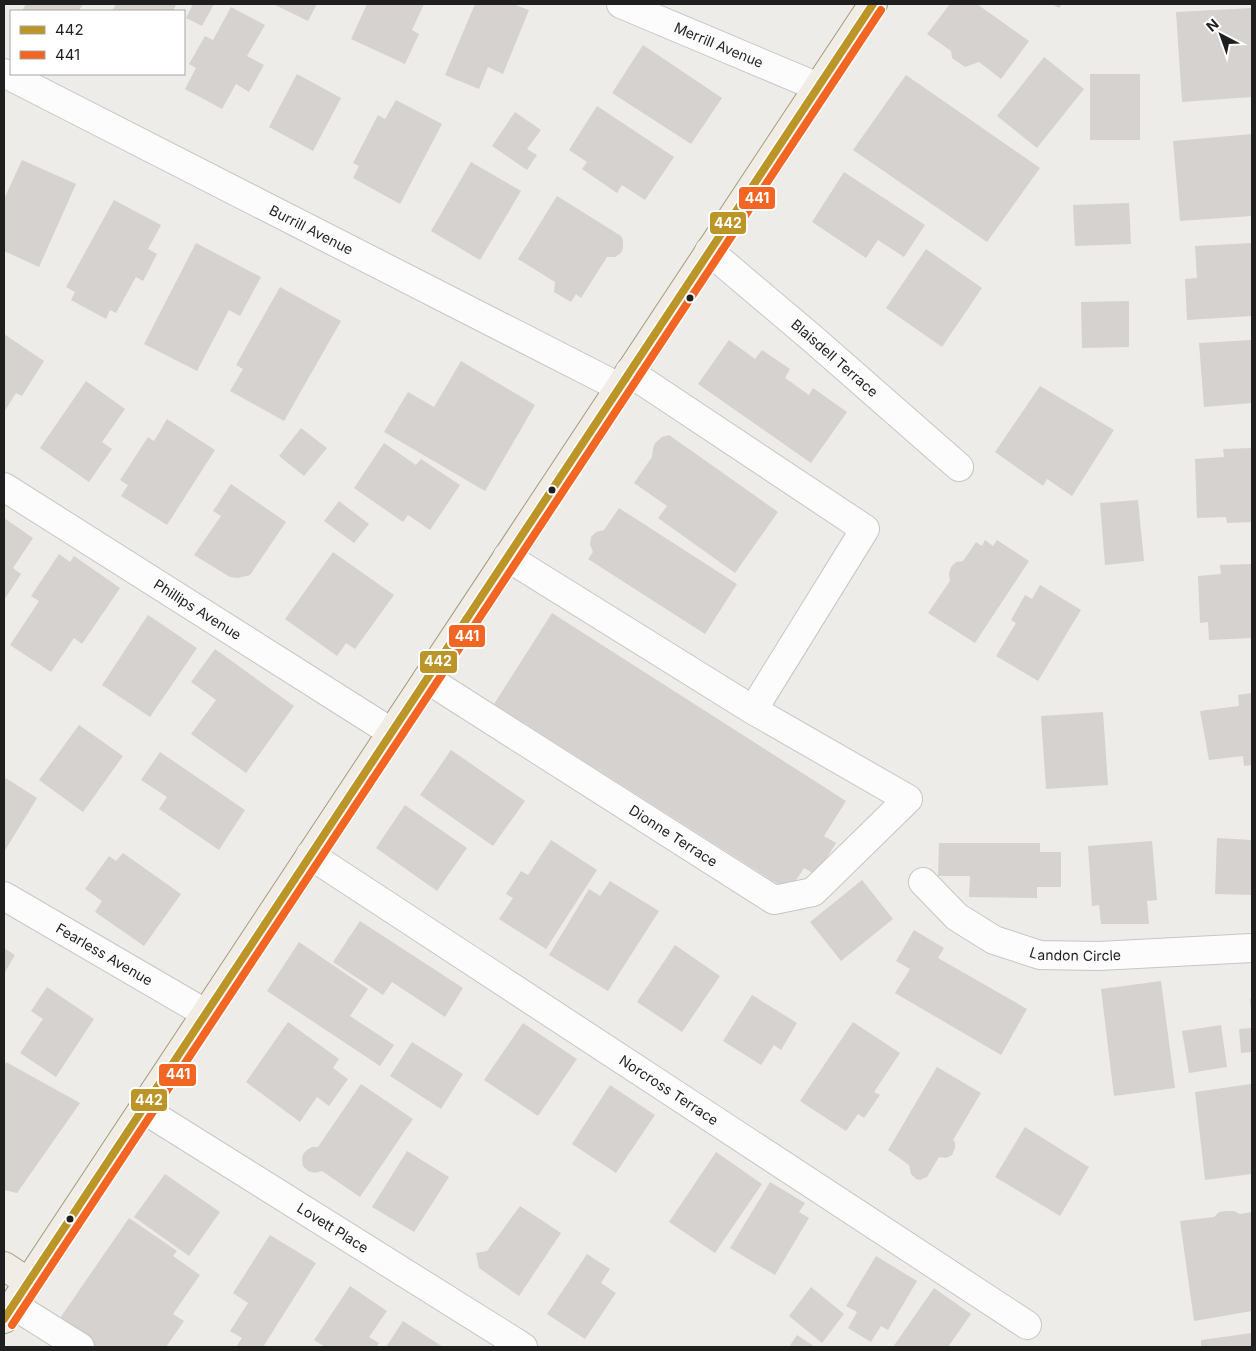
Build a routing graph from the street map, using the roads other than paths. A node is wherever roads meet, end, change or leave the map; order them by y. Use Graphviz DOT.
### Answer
graph roads {
  1 [pos="621,4"];
  2 [pos="873,4"];
  3 [pos="4,73"];
  4 [pos="818,87"];
  5 [pos="709,251"];
  6 [pos="624,380"];
  7 [pos="959,467"];
  8 [pos="4,487"];
  9 [pos="507,557"];
  10 [pos="426,679"];
  11 [pos="754,710"];
  12 [pos="391,732"];
  13 [pos="310,854"];
  14 [pos="923,882"];
  15 [pos="4,896"];
  16 [pos="1252,948"];
  17 [pos="206,1013"];
  18 [pos="143,1109"];
  19 [pos="4,1266"];
  20 [pos="28,1282"];
  21 [pos="8,1312"];
  22 [pos="1027,1325"];
  23 [pos="80,1347"];
  24 [pos="523,1347"];
  1 -- 4 [label="street, Merrill Avenue"];
  2 -- 4 [label="main road"];
  3 -- 6 [label="street, Burrill Avenue"];
  4 -- 5 [label="main road"];
  5 -- 6 [label="main road"];
  5 -- 7 [label="street, Blaisdell Terrace"];
  6 -- 9 [label="main road"];
  6 -- 11 [label="street, Burrill Avenue"];
  8 -- 12 [label="street, Phillips Avenue"];
  9 -- 10 [label="main road"];
  9 -- 11 [label="street"];
  10 -- 11 [label="street, Dionne Terrace"];
  10 -- 12 [label="main road"];
  12 -- 13 [label="main road"];
  13 -- 17 [label="main road"];
  13 -- 22 [label="street, Norcross Terrace"];
  14 -- 16 [label="street, Landon Circle"];
  15 -- 17 [label="street, Fearless Avenue"];
  17 -- 18 [label="main road"];
  18 -- 20 [label="main road"];
  18 -- 24 [label="street, Lovett Place"];
  19 -- 20 [label="main road"];
  20 -- 21 [label="main road"];
  21 -- 23 [label="street"];
}
